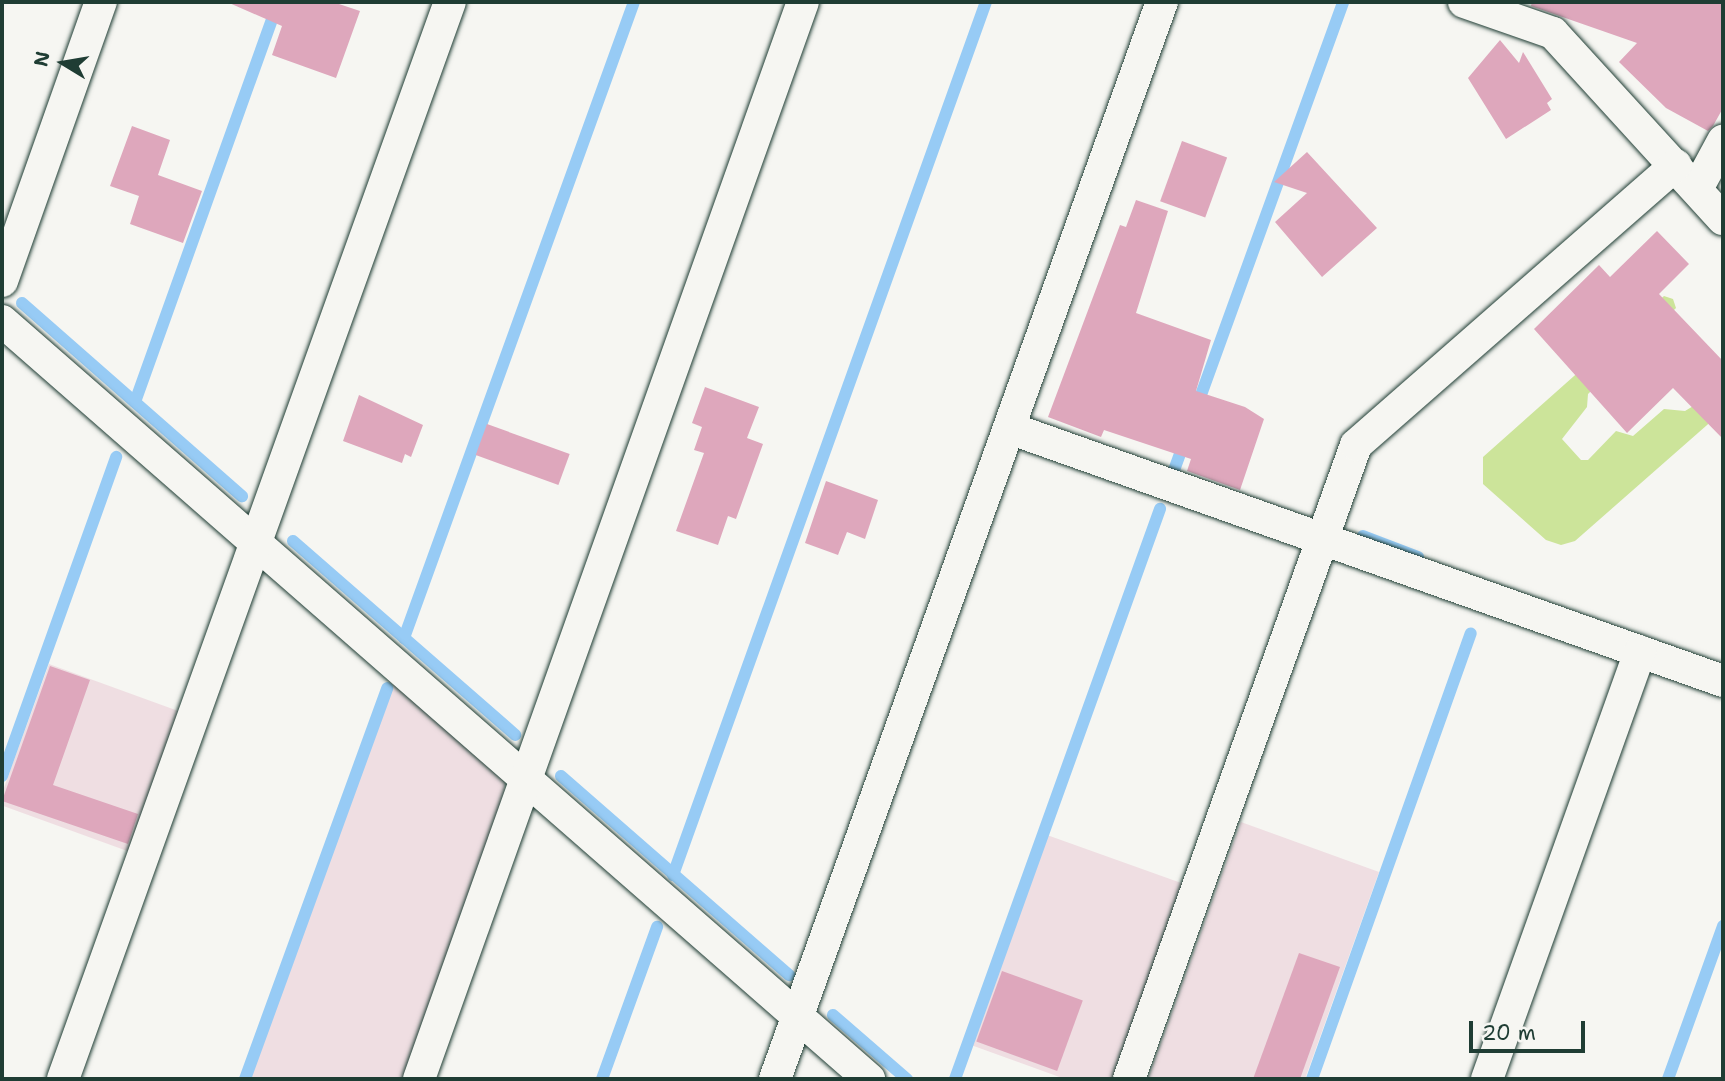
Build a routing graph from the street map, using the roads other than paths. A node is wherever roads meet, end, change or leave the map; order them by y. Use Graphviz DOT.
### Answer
graph roads {
  1 [pos="101,2"];
  2 [pos="450,2"];
  3 [pos="803,2"];
  4 [pos="1162,2"];
  5 [pos="1483,5"];
  6 [pos="1723,141"];
  7 [pos="1676,165"];
  8 [pos="1697,189"];
  9 [pos="1723,219"];
  10 [pos="2,281"];
  11 [pos="2,321"];
  12 [pos="1009,428"];
  13 [pos="1322,539"];
  14 [pos="256,543"];
  15 [pos="1640,652"];
  16 [pos="1723,681"];
  17 [pos="527,776"];
  18 [pos="798,1017"];
  19 [pos="63,1079"];
  20 [pos="419,1079"];
  21 [pos="775,1079"];
  22 [pos="869,1079"];
  23 [pos="1129,1079"];
  24 [pos="1487,1079"];
  1 -- 10 [label="street"];
  2 -- 14 [label="street"];
  3 -- 17 [label="street"];
  4 -- 12 [label="street"];
  5 -- 7 [label="street"];
  6 -- 8 [label="street"];
  7 -- 8 [label="street"];
  7 -- 13 [label="street"];
  8 -- 9 [label="street"];
  11 -- 14 [label="street"];
  12 -- 13 [label="street"];
  12 -- 18 [label="street"];
  13 -- 15 [label="street"];
  13 -- 23 [label="street"];
  14 -- 17 [label="street"];
  14 -- 19 [label="street"];
  15 -- 16 [label="street"];
  15 -- 24 [label="street"];
  17 -- 18 [label="street"];
  17 -- 20 [label="street"];
  18 -- 21 [label="street"];
  18 -- 22 [label="street"];
}
